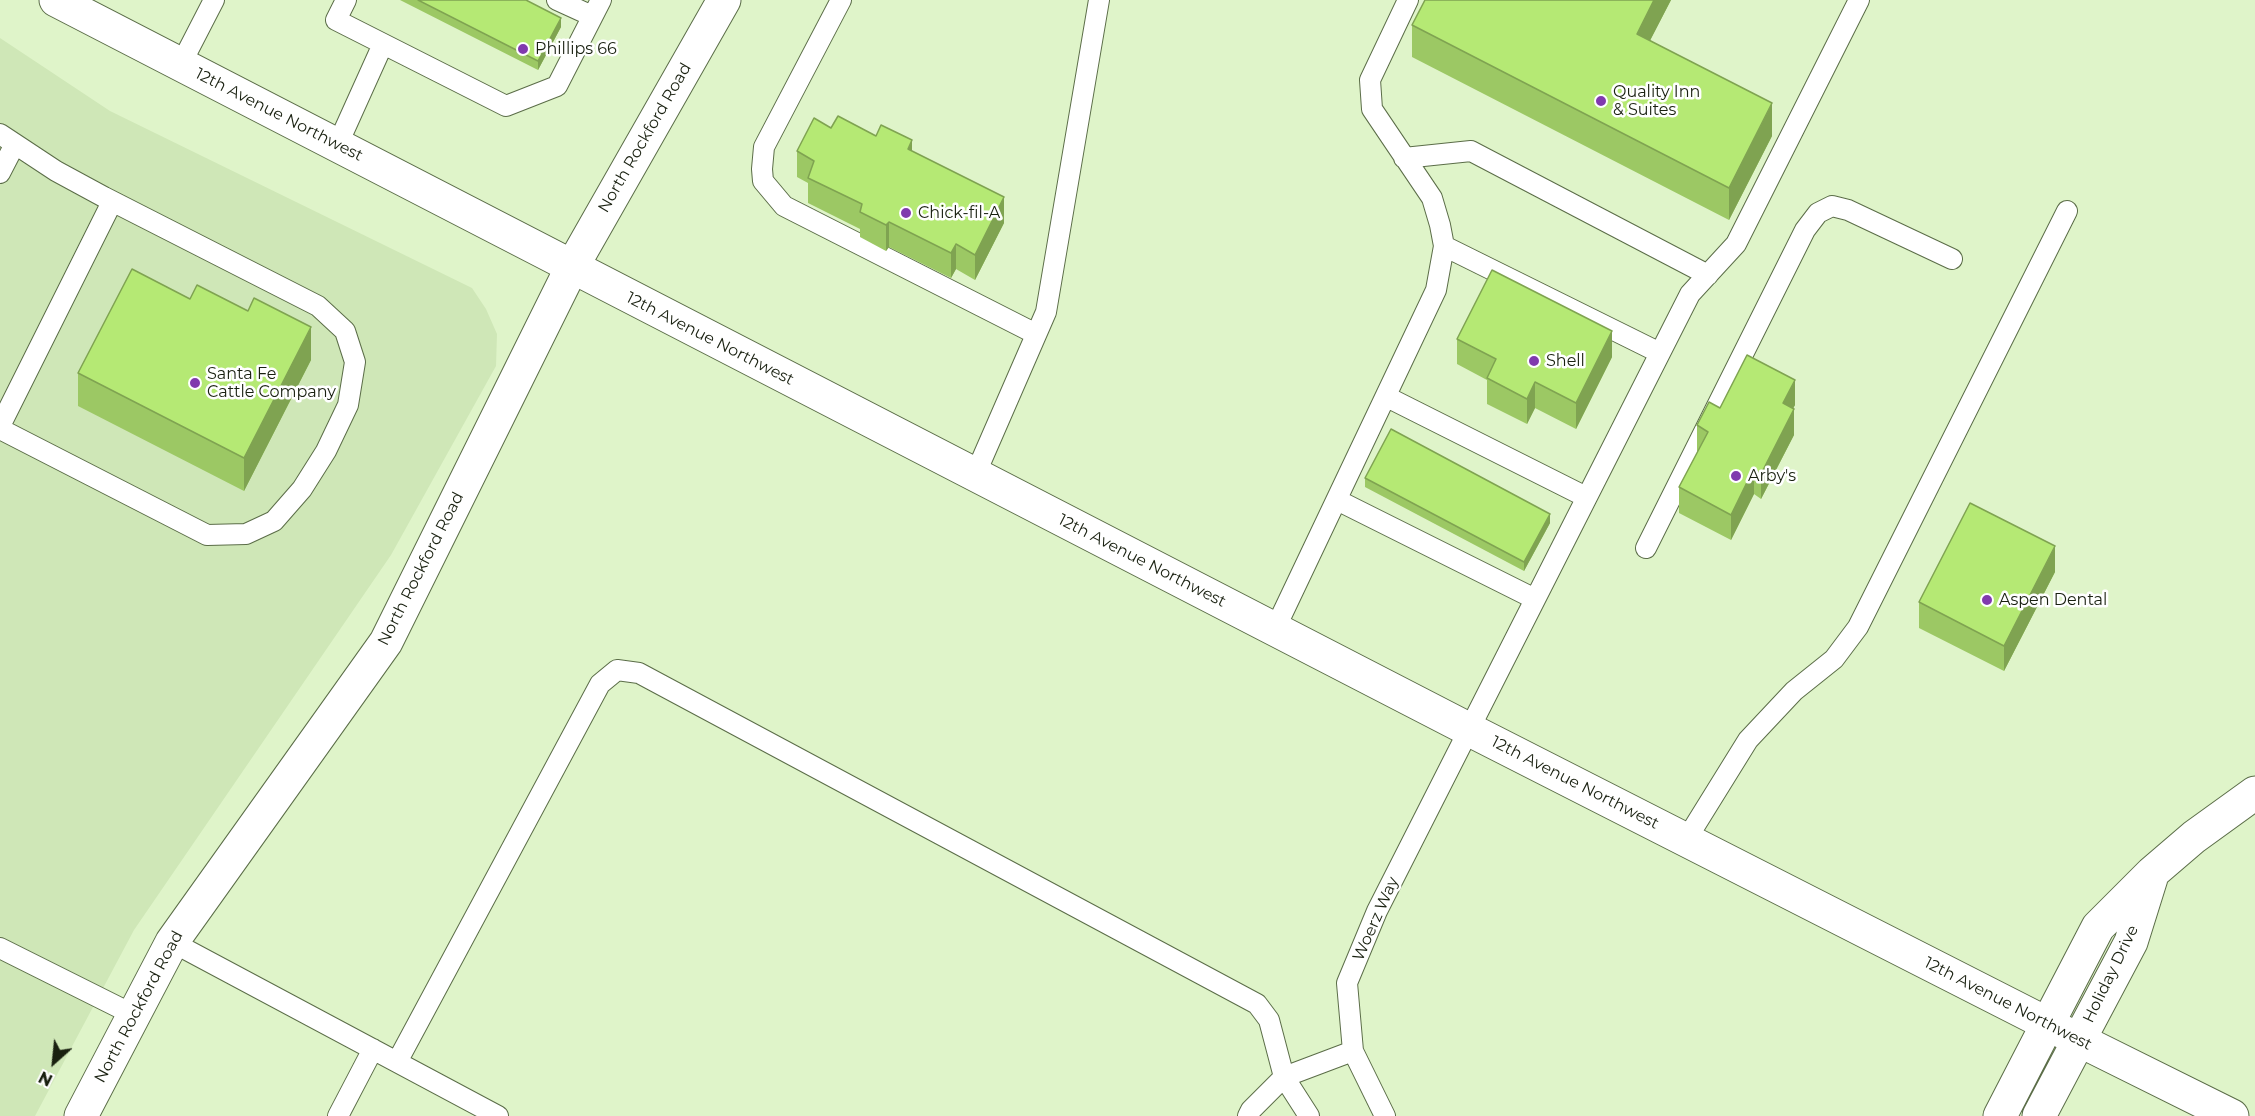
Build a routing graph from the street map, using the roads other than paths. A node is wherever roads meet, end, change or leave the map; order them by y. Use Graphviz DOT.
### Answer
graph roads {
  1 [pos="56,0"];
  2 [pos="214,0"];
  3 [pos="346,0"];
  4 [pos="558,0"];
  5 [pos="724,0"];
  6 [pos="841,0"];
  7 [pos="1099,0"];
  8 [pos="1408,0"];
  9 [pos="1859,0"];
  10 [pos="597,8"];
  11 [pos="383,44"];
  12 [pos="180,64"];
  13 [pos="7,139"];
  14 [pos="337,146"];
  15 [pos="1404,158"];
  16 [pos="0,173"];
  17 [pos="112,202"];
  18 [pos="2067,211"];
  19 [pos="1444,246"];
  20 [pos="1952,259"];
  21 [pos="572,267"];
  22 [pos="1708,274"];
  23 [pos="1036,334"];
  24 [pos="1660,352"];
  25 [pos="1387,397"];
  26 [pos="0,428"];
  27 [pos="975,475"];
  28 [pos="1586,497"];
  29 [pos="1337,500"];
  30 [pos="1646,548"];
  31 [pos="1534,598"];
  32 [pos="1275,629"];
  33 [pos="1468,729"];
  34 [pos="2255,793"];
  35 [pos="1686,840"];
  36 [pos="2152,873"];
  37 [pos="171,942"];
  38 [pos="0,948"];
  39 [pos="134,1015"];
  40 [pos="2048,1024"];
  41 [pos="2079,1040"];
  42 [pos="373,1049"];
  43 [pos="1353,1051"];
  44 [pos="397,1062"];
  45 [pos="1284,1077"];
  46 [pos="492,1115"];
  47 [pos="81,1116"];
  48 [pos="338,1116"];
  49 [pos="1248,1116"];
  50 [pos="1309,1116"];
  51 [pos="1385,1116"];
  52 [pos="2000,1116"];
  53 [pos="2039,1116"];
  54 [pos="2232,1116"];
  1 -- 12 [label="main road, 12th Avenue Northwest"];
  2 -- 12 [label="lane"];
  3 -- 11 [label="lane"];
  4 -- 10 [label="lane"];
  5 -- 21 [label="main road, North Rockford Road"];
  6 -- 23 [label="lane"];
  7 -- 23 [label="lane"];
  8 -- 15 [label="lane"];
  9 -- 22 [label="lane, Woerz Way"];
  10 -- 11 [label="lane"];
  11 -- 14 [label="lane"];
  12 -- 14 [label="main road, 12th Avenue Northwest"];
  13 -- 16 [label="lane"];
  13 -- 17 [label="lane"];
  14 -- 21 [label="main road, 12th Avenue Northwest"];
  15 -- 19 [label="lane"];
  15 -- 22 [label="lane"];
  17 -- 26 [label="lane"];
  17 -- 26 [label="lane"];
  18 -- 35 [label="lane"];
  19 -- 24 [label="lane"];
  19 -- 25 [label="lane"];
  20 -- 30 [label="lane"];
  21 -- 27 [label="main road, 12th Avenue Northwest"];
  21 -- 37 [label="main road, North Rockford Road"];
  22 -- 24 [label="lane, Woerz Way"];
  23 -- 27 [label="lane"];
  24 -- 28 [label="lane, Woerz Way"];
  25 -- 28 [label="lane"];
  25 -- 29 [label="lane"];
  27 -- 32 [label="main road, 12th Avenue Northwest"];
  28 -- 31 [label="lane, Woerz Way"];
  29 -- 31 [label="lane"];
  29 -- 32 [label="lane"];
  31 -- 33 [label="lane, Woerz Way"];
  32 -- 33 [label="main road, 12th Avenue Northwest"];
  33 -- 35 [label="main road, 12th Avenue Northwest"];
  33 -- 43 [label="lane, Woerz Way"];
  34 -- 36 [label="main road, Holiday Drive"];
  35 -- 40 [label="main road, 12th Avenue Northwest"];
  36 -- 40 [label="main road, Holiday Drive"];
  36 -- 41 [label="main road, Holiday Drive"];
  37 -- 39 [label="main road, North Rockford Road"];
  37 -- 42 [label="lane"];
  38 -- 39 [label="lane"];
  39 -- 47 [label="main road, North Rockford Road"];
  40 -- 41 [label="main road, 12th Avenue Northwest"];
  40 -- 52 [label="main road, Holiday Drive"];
  41 -- 53 [label="main road, Holiday Drive"];
  41 -- 54 [label="main road, 12th Avenue Northwest"];
  42 -- 44 [label="lane"];
  42 -- 48 [label="lane"];
  43 -- 45 [label="lane"];
  43 -- 51 [label="lane, Woerz Way"];
  44 -- 45 [label="lane"];
  44 -- 46 [label="lane"];
  45 -- 49 [label="lane"];
  45 -- 50 [label="lane"];
}
